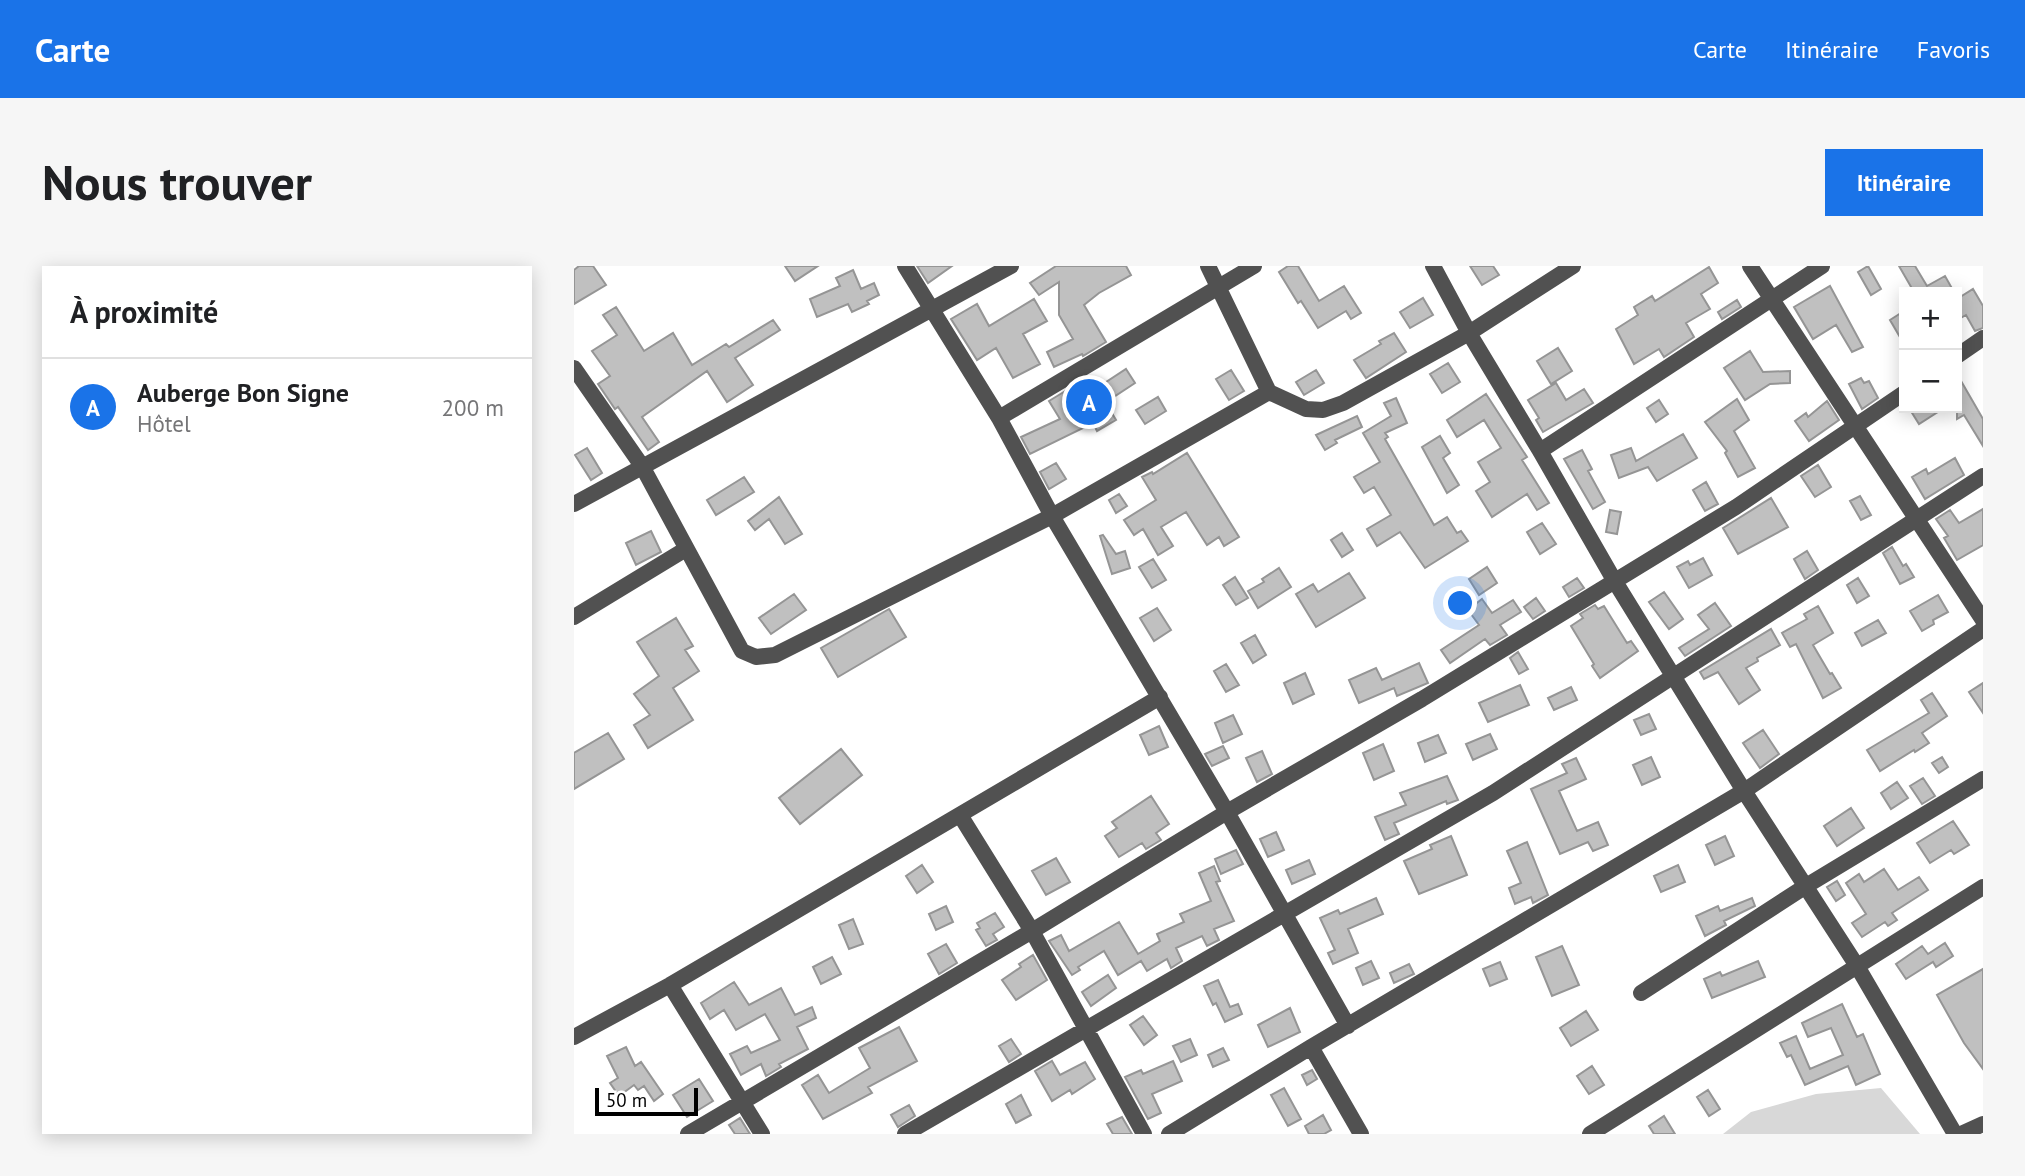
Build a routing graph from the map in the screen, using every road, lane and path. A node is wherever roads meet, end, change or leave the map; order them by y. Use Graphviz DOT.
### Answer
graph roads {
  1 [pos="905,266"];
  2 [pos="1012,266"];
  3 [pos="1208,266"];
  4 [pos="1254,266"];
  5 [pos="1433,266"];
  6 [pos="1573,266"];
  7 [pos="1751,266"];
  8 [pos="1822,266"];
  9 [pos="1218,287"];
  10 [pos="1771,299"];
  11 [pos="931,312"];
  12 [pos="1469,333"];
  13 [pos="1983,338"];
  14 [pos="1962,353"];
  15 [pos="574,368"];
  16 [pos="1269,392"];
  17 [pos="1899,396"];
  18 [pos="999,418"];
  19 [pos="1856,426"];
  20 [pos="1540,451"];
  21 [pos="642,466"];
  22 [pos="1983,476"];
  23 [pos="574,504"];
  24 [pos="1052,516"];
  25 [pos="1917,519"];
  26 [pos="686,549"];
  27 [pos="1614,580"];
  28 [pos="574,617"];
  29 [pos="1983,620"];
  30 [pos="1983,629"];
  31 [pos="1674,677"];
  32 [pos="1160,697"];
  33 [pos="1983,779"];
  34 [pos="1744,791"];
  35 [pos="1227,812"];
  36 [pos="960,815"];
  37 [pos="1806,886"];
  38 [pos="1983,887"];
  39 [pos="1286,914"];
  40 [pos="1032,931"];
  41 [pos="1857,966"];
  42 [pos="670,985"];
  43 [pos="1641,993"];
  44 [pos="1348,1026"];
  45 [pos="1088,1029"];
  46 [pos="574,1037"];
  47 [pos="1311,1047"];
  48 [pos="743,1103"];
  49 [pos="1983,1124"];
  50 [pos="688,1134"];
  51 [pos="762,1134"];
  52 [pos="905,1134"];
  53 [pos="1144,1134"];
  54 [pos="1169,1134"];
  55 [pos="1361,1134"];
  56 [pos="1590,1134"];
  57 [pos="1955,1134"];
  58 [pos="1961,1134"];
  1 -- 11 [label="street"];
  2 -- 11 [label="street"];
  3 -- 9 [label="street"];
  4 -- 9 [label="street"];
  5 -- 12 [label="street"];
  6 -- 12 [label="street"];
  7 -- 10 [label="street"];
  8 -- 10 [label="street"];
  9 -- 16 [label="street"];
  9 -- 18 [label="street"];
  10 -- 19 [label="street"];
  10 -- 20 [label="street"];
  11 -- 18 [label="street"];
  11 -- 21 [label="street"];
  12 -- 16 [label="street"];
  12 -- 20 [label="street"];
  13 -- 14 [label="street"];
  15 -- 21 [label="street"];
  16 -- 24 [label="street"];
  17 -- 19 [label="street"];
  18 -- 24 [label="street"];
  19 -- 25 [label="street"];
  19 -- 27 [label="street"];
  20 -- 27 [label="street"];
  21 -- 23 [label="street"];
  21 -- 26 [label="street"];
  22 -- 25 [label="street"];
  24 -- 26 [label="street"];
  24 -- 32 [label="street"];
  25 -- 29 [label="street"];
  25 -- 31 [label="street"];
  26 -- 28 [label="street"];
  27 -- 31 [label="street"];
  27 -- 35 [label="street"];
  30 -- 34 [label="street"];
  31 -- 34 [label="street"];
  31 -- 39 [label="street"];
  32 -- 35 [label="street"];
  32 -- 36 [label="street"];
  33 -- 37 [label="street"];
  34 -- 37 [label="street"];
  34 -- 44 [label="street"];
  35 -- 39 [label="street"];
  35 -- 40 [label="street"];
  36 -- 40 [label="street"];
  36 -- 42 [label="street"];
  37 -- 41 [label="street"];
  37 -- 43 [label="street"];
  38 -- 41 [label="street"];
  39 -- 44 [label="street"];
  39 -- 45 [label="street"];
  40 -- 45 [label="street"];
  40 -- 48 [label="street"];
  41 -- 56 [label="street"];
  41 -- 57 [label="street"];
  42 -- 46 [label="street"];
  42 -- 48 [label="street"];
  44 -- 47 [label="street"];
  45 -- 52 [label="street"];
  45 -- 53 [label="street"];
  47 -- 54 [label="street"];
  47 -- 55 [label="street"];
  48 -- 50 [label="street"];
  48 -- 51 [label="street"];
  49 -- 58 [label="street"];
}
